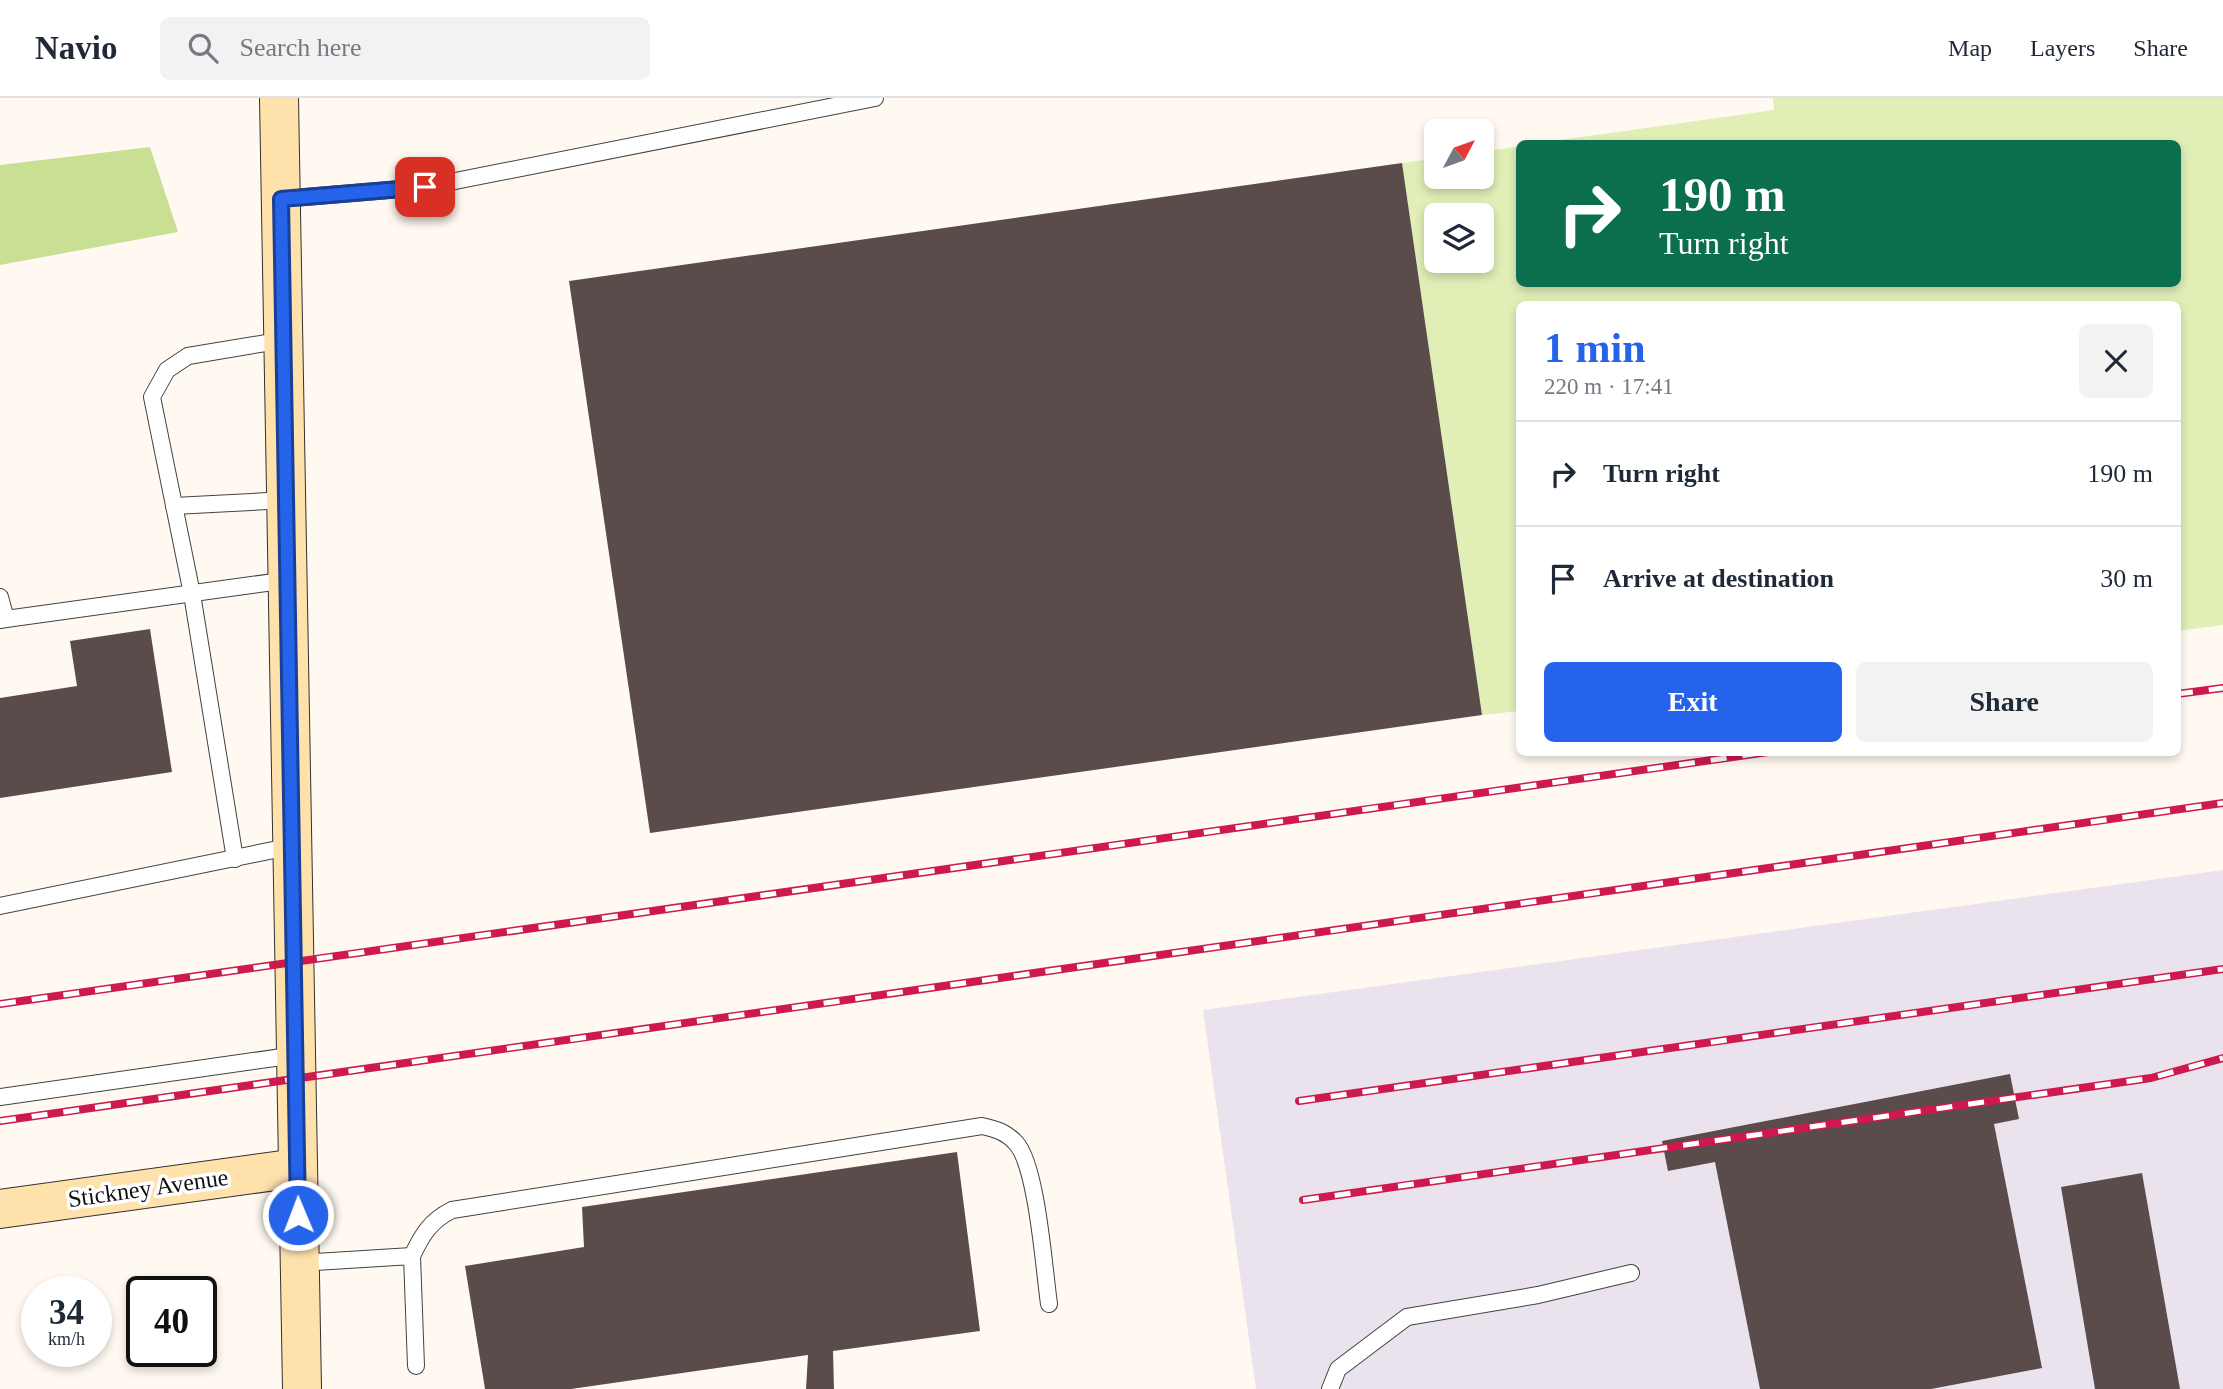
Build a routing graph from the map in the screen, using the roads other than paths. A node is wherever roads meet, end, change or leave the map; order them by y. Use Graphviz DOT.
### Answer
graph roads {
  1 [pos="279,98"];
  2 [pos="874,98"];
  3 [pos="281,199"];
  4 [pos="284,340"];
  5 [pos="287,500"];
  6 [pos="174,506"];
  7 [pos="288,580"];
  8 [pos="191,594"];
  9 [pos="0,597"];
  10 [pos="3,620"];
  11 [pos="293,846"];
  12 [pos="235,859"];
  13 [pos="0,906"];
  14 [pos="296,1055"];
  15 [pos="0,1097"];
  16 [pos="297,1168"];
  17 [pos="0,1209"];
  18 [pos="412,1256"];
  19 [pos="299,1263"];
  20 [pos="1631,1273"];
  21 [pos="1049,1304"];
  22 [pos="416,1366"];
  23 [pos="302,1389"];
  24 [pos="1330,1389"];
  1 -- 3 [label="street"];
  2 -- 3 [label="lane"];
  3 -- 4 [label="street"];
  4 -- 5 [label="street"];
  4 -- 6 [label="lane"];
  5 -- 6 [label="lane"];
  5 -- 7 [label="street"];
  6 -- 8 [label="lane"];
  7 -- 8 [label="lane"];
  7 -- 11 [label="street"];
  8 -- 10 [label="lane"];
  8 -- 12 [label="lane"];
  9 -- 10 [label="lane"];
  11 -- 12 [label="lane"];
  11 -- 14 [label="street"];
  12 -- 13 [label="lane"];
  14 -- 15 [label="lane"];
  14 -- 16 [label="street"];
  16 -- 17 [label="street, Stickney Avenue"];
  16 -- 19 [label="street"];
  18 -- 19 [label="lane"];
  18 -- 21 [label="lane"];
  18 -- 22 [label="lane"];
  19 -- 23 [label="street"];
  20 -- 24 [label="lane"];
}
